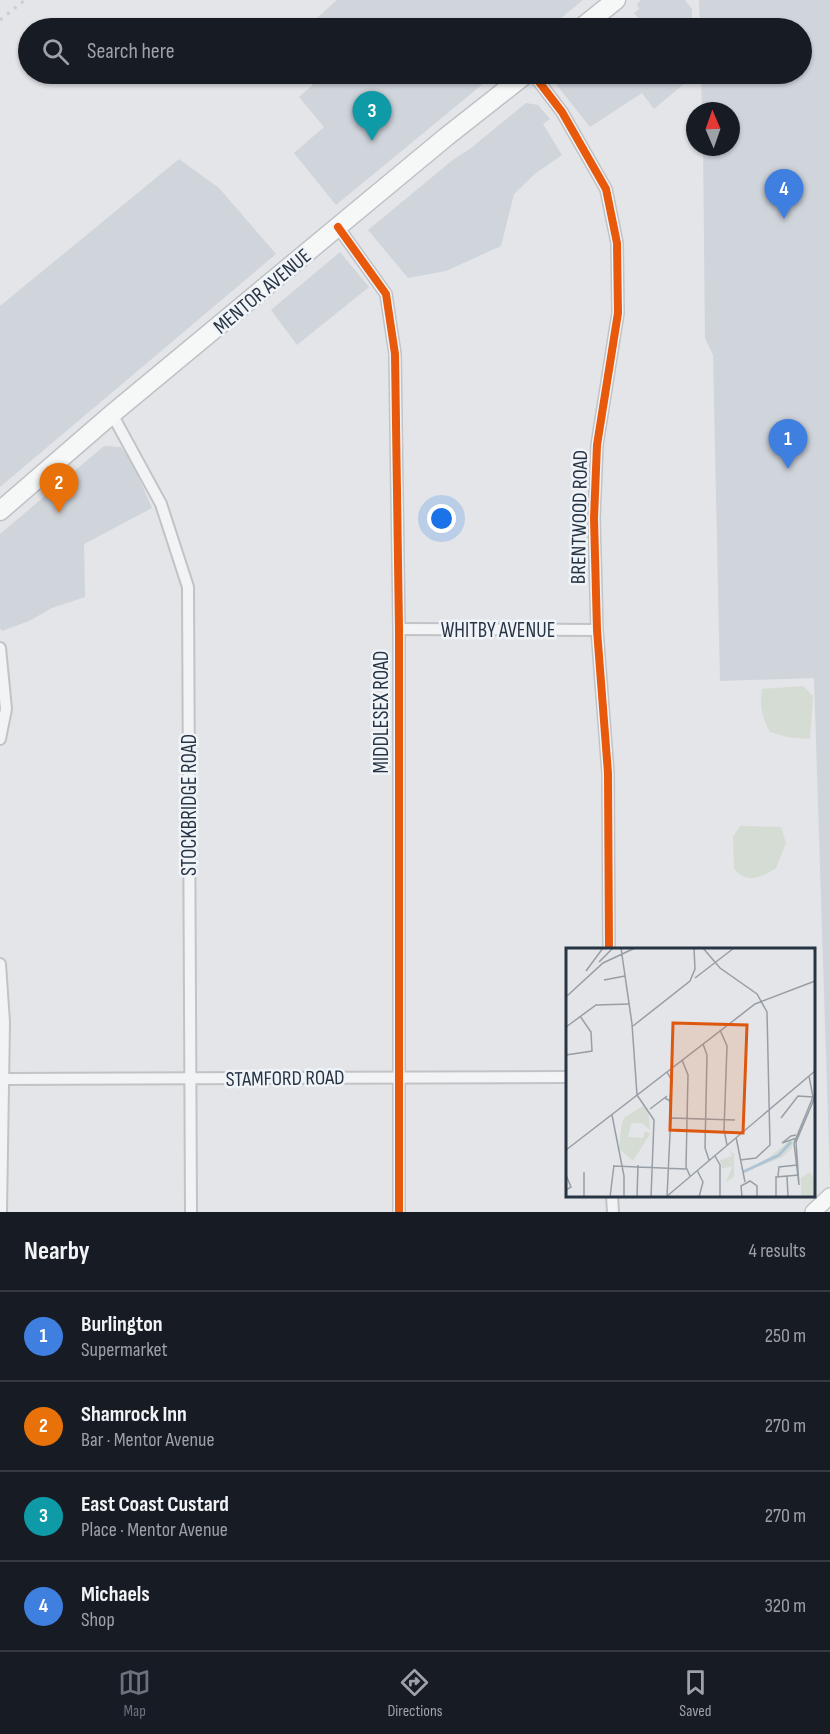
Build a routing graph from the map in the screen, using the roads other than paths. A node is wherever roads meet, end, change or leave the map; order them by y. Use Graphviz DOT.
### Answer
graph roads {
  1 [pos="616,0"];
  2 [pos="594,18"];
  3 [pos="513,84"];
  4 [pos="541,84"];
  5 [pos="339,227"];
  6 [pos="112,414"];
  7 [pos="0,511"];
  8 [pos="399,629"];
  9 [pos="597,630"];
  10 [pos="0,648"];
  11 [pos="0,739"];
  12 [pos="609,948"];
  13 [pos="0,964"];
  14 [pos="399,1076"];
  15 [pos="566,1077"];
  16 [pos="3,1079"];
  17 [pos="190,1079"];
  18 [pos="612,1197"];
  19 [pos="830,1197"];
  20 [pos="1,1212"];
  21 [pos="191,1212"];
  22 [pos="399,1212"];
  23 [pos="613,1212"];
  24 [pos="813,1212"];
  1 -- 2 [label="main road"];
  3 -- 5 [label="main road, MENTOR AVENUE"];
  4 -- 9 [label="street, BRENTWOOD ROAD"];
  5 -- 6 [label="main road, MENTOR AVENUE"];
  5 -- 8 [label="street, MIDDLESEX ROAD"];
  6 -- 7 [label="main road, MENTOR AVENUE"];
  6 -- 17 [label="street, STOCKBRIDGE ROAD"];
  8 -- 9 [label="street, WHITBY AVENUE"];
  8 -- 14 [label="street, MIDDLESEX ROAD"];
  9 -- 12 [label="street, BRENTWOOD ROAD"];
  10 -- 11 [label="street"];
  13 -- 16 [label="street"];
  14 -- 15 [label="street, STAMFORD ROAD"];
  14 -- 17 [label="street, STAMFORD ROAD"];
  14 -- 22 [label="street, MIDDLESEX ROAD"];
  16 -- 17 [label="street, STAMFORD ROAD"];
  16 -- 20 [label="street"];
  17 -- 21 [label="street, STOCKBRIDGE ROAD"];
  18 -- 23 [label="street"];
  19 -- 24 [label="main road"];
}
